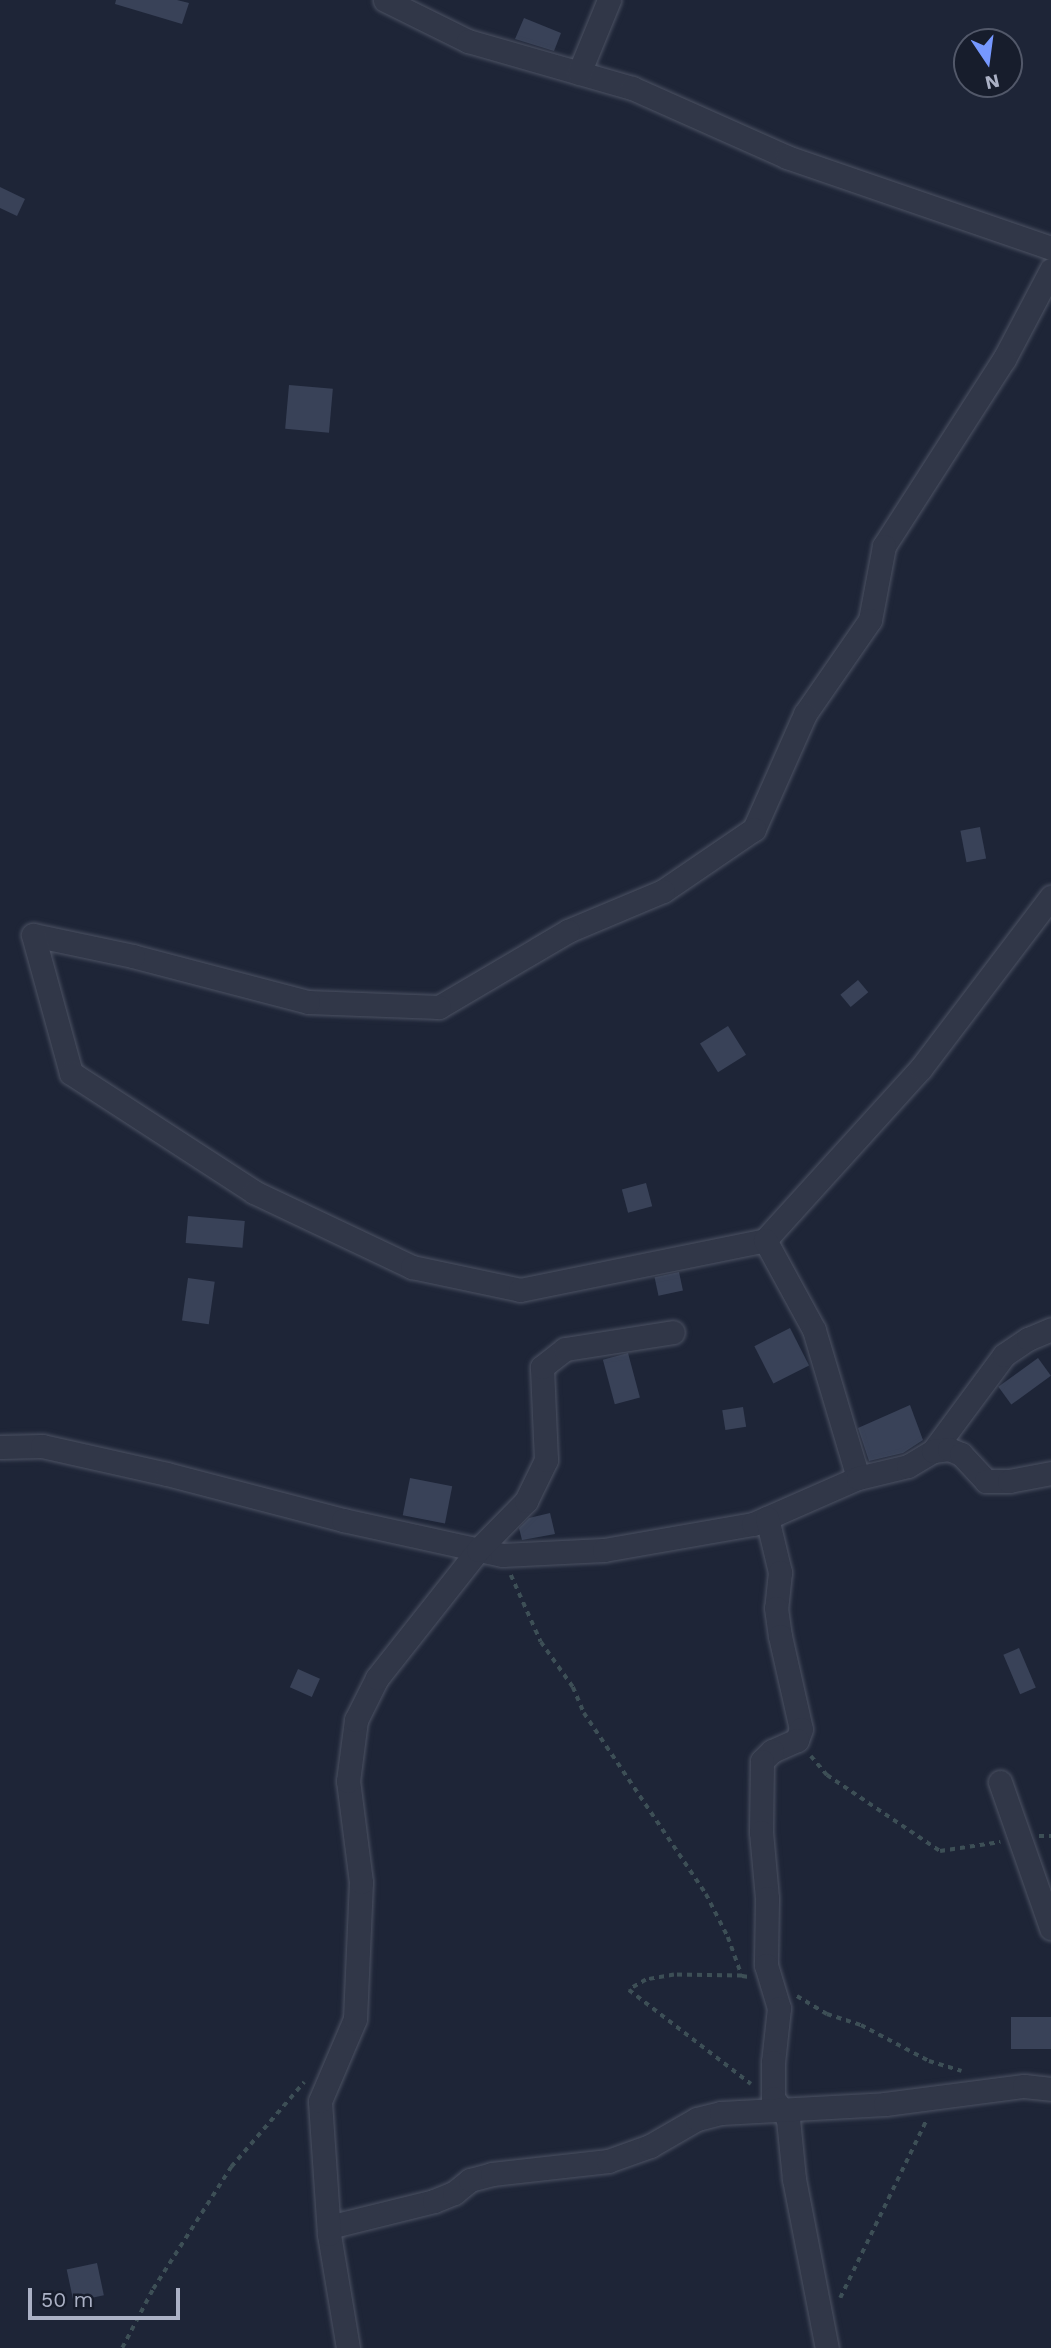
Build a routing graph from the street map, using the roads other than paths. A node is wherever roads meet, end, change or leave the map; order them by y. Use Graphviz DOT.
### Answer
graph roads {
  1 [pos="385,0"];
  2 [pos="609,0"];
  3 [pos="579,72"];
  4 [pos="1051,248"];
  5 [pos="1051,270"];
  6 [pos="1051,897"];
  7 [pos="765,1240"];
  8 [pos="1051,1329"];
  9 [pos="673,1332"];
  10 [pos="0,1447"];
  11 [pos="933,1451"];
  12 [pos="1051,1473"];
  13 [pos="858,1478"];
  14 [pos="767,1518"];
  15 [pos="478,1550"];
  16 [pos="1000,1782"];
  17 [pos="1051,1928"];
  18 [pos="1051,2089"];
  19 [pos="782,2110"];
  20 [pos="329,2227"];
  21 [pos="348,2348"];
  22 [pos="827,2348"];
  1 -- 3 [label="street"];
  2 -- 3 [label="street"];
  3 -- 4 [label="street"];
  5 -- 7 [label="street"];
  6 -- 7 [label="street"];
  7 -- 13 [label="street"];
  8 -- 11 [label="street"];
  9 -- 15 [label="street"];
  10 -- 15 [label="street"];
  11 -- 12 [label="street"];
  11 -- 13 [label="street"];
  13 -- 14 [label="street"];
  14 -- 15 [label="street"];
  14 -- 19 [label="street"];
  15 -- 20 [label="street"];
  16 -- 17 [label="street"];
  18 -- 19 [label="street"];
  19 -- 20 [label="street"];
  19 -- 22 [label="street"];
  20 -- 21 [label="street"];
}
